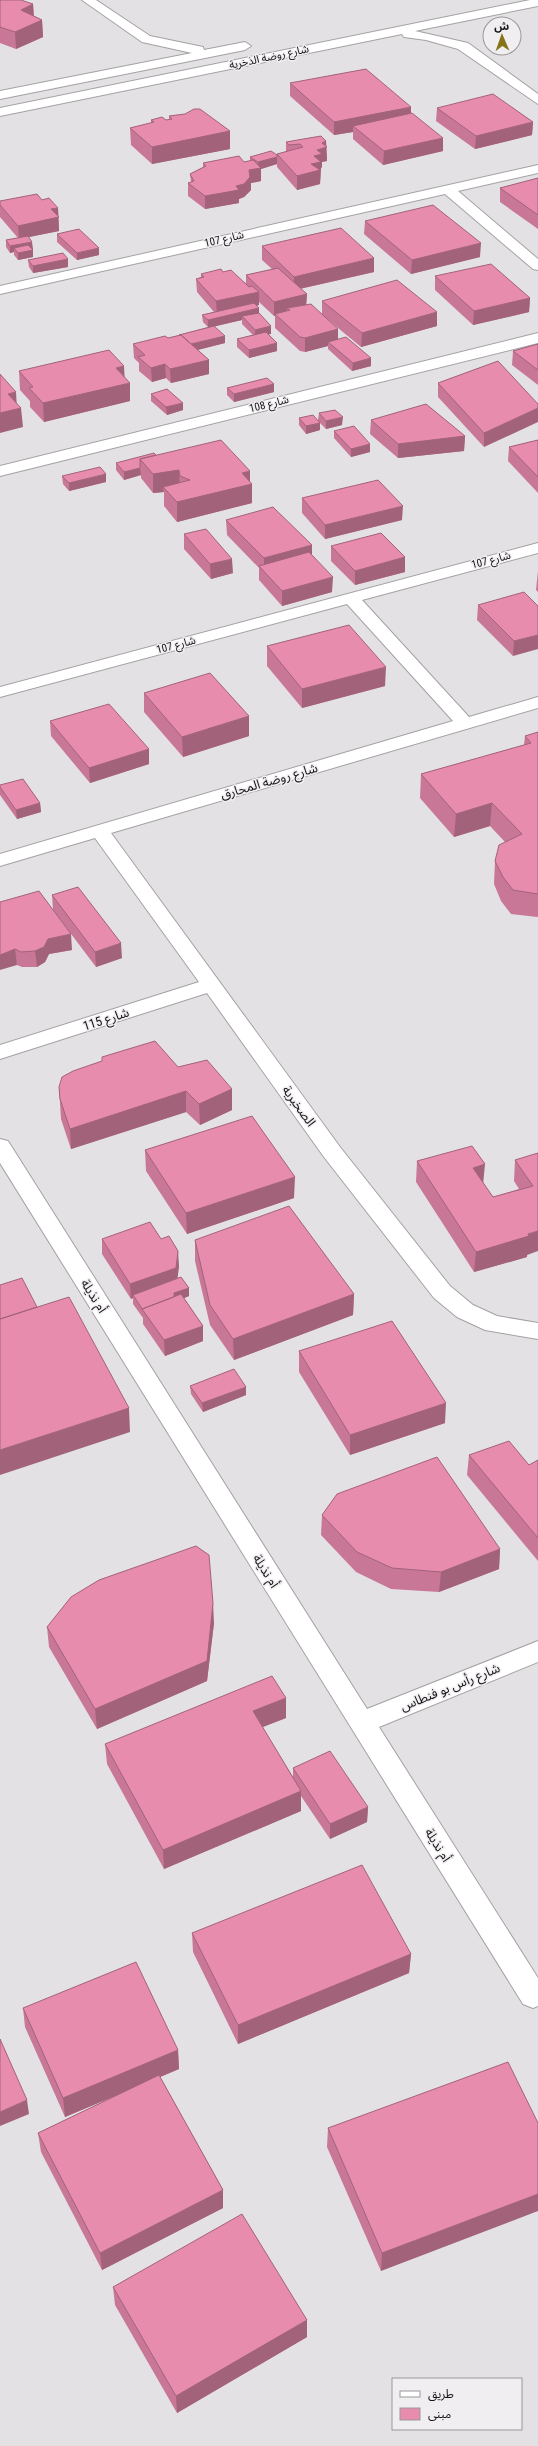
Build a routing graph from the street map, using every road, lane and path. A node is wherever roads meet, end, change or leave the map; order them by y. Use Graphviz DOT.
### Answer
graph roads {
  1 [pos="88,0"];
  2 [pos="538,2"];
  3 [pos="477,15"];
  4 [pos="385,33"];
  5 [pos="463,37"];
  6 [pos="255,44"];
  7 [pos="143,48"];
  8 [pos="224,50"];
  9 [pos="125,70"];
  10 [pos="0,95"];
  11 [pos="538,100"];
  12 [pos="0,112"];
  13 [pos="538,168"];
  14 [pos="447,189"];
  15 [pos="538,266"];
  16 [pos="0,290"];
  17 [pos="538,338"];
  18 [pos="0,471"];
  19 [pos="538,548"];
  20 [pos="352,598"];
  21 [pos="0,692"];
  22 [pos="538,702"];
  23 [pos="465,724"];
  24 [pos="100,831"];
  25 [pos="0,860"];
  26 [pos="212,985"];
  27 [pos="0,1052"];
  28 [pos="0,1146"];
  29 [pos="538,1331"];
  30 [pos="538,1651"];
  31 [pos="361,1723"];
  32 [pos="533,1995"];
  1 -- 7 [label="street"];
  2 -- 3 [label="street, شارع روضة الذخرية"];
  3 -- 4 [label="street, شارع روضة الذخرية"];
  3 -- 5 [label="street"];
  4 -- 5 [label="street"];
  4 -- 12 [label="street, شارع روضة الذخرية"];
  5 -- 11 [label="street"];
  6 -- 8 [label="street, شارع روضة الذخرية"];
  7 -- 8 [label="street"];
  7 -- 9 [label="street"];
  8 -- 9 [label="street, شارع روضة الذخرية"];
  9 -- 10 [label="street, شارع روضة الذخرية"];
  13 -- 14 [label="street, شارع 107"];
  14 -- 15 [label="street"];
  14 -- 16 [label="street, شارع 107"];
  17 -- 18 [label="street, شارع 108"];
  19 -- 20 [label="street, شارع 107"];
  20 -- 21 [label="street, شارع 107"];
  20 -- 23 [label="street"];
  22 -- 23 [label="street, شارع روضة المحارق"];
  23 -- 24 [label="street, شارع روضة المحارق"];
  24 -- 25 [label="street, شارع روضة المحارق"];
  24 -- 26 [label="street, الصخبرية"];
  26 -- 27 [label="street, شارع 115"];
  26 -- 29 [label="street, الصخبرية"];
  28 -- 31 [label="street, أم نذيلة"];
  30 -- 31 [label="street, شارع رأس بو فنطاس"];
  31 -- 32 [label="street, أم نذيلة"];
}
